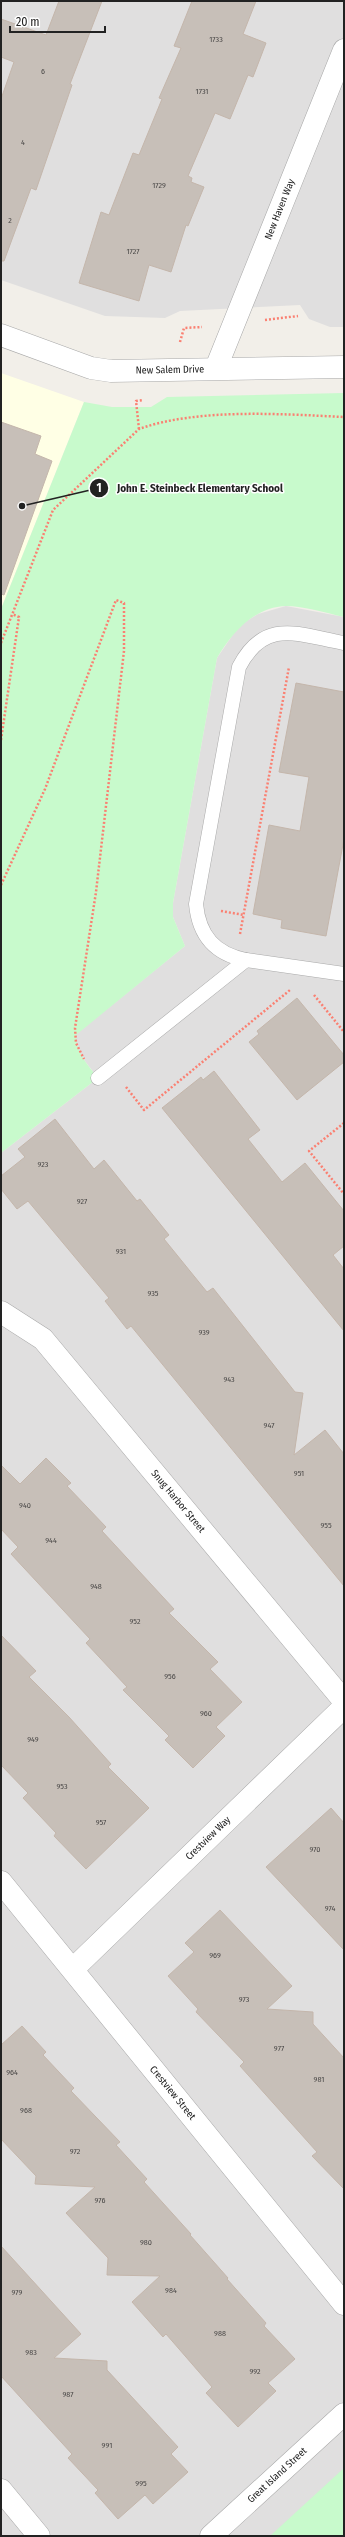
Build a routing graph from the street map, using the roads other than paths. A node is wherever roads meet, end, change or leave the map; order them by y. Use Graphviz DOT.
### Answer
graph roads {
  1 [pos="344,50"];
  2 [pos="1,335"];
  3 [pos="344,367"];
  4 [pos="216,368"];
  5 [pos="344,643"];
  6 [pos="246,960"];
  7 [pos="344,974"];
  8 [pos="98,1078"];
  9 [pos="1,1312"];
  10 [pos="344,1702"];
  11 [pos="344,1708"];
  12 [pos="1,1882"];
  13 [pos="73,1969"];
  14 [pos="344,2304"];
  15 [pos="344,2414"];
  16 [pos="1,2490"];
  17 [pos="39,2536"];
  18 [pos="211,2536"];
  1 -- 4 [label="street, New Haven Way"];
  2 -- 4 [label="street, New Salem Drive"];
  3 -- 4 [label="street, New Salem Drive"];
  5 -- 6 [label="lane"];
  6 -- 7 [label="lane"];
  6 -- 8 [label="lane"];
  9 -- 10 [label="street, Snug Harbor Street"];
  11 -- 13 [label="street, Crestview Way"];
  12 -- 13 [label="street, Crestview Street"];
  13 -- 14 [label="street, Crestview Street"];
  15 -- 18 [label="street, Great Island Street"];
  16 -- 17 [label="street"];
}
